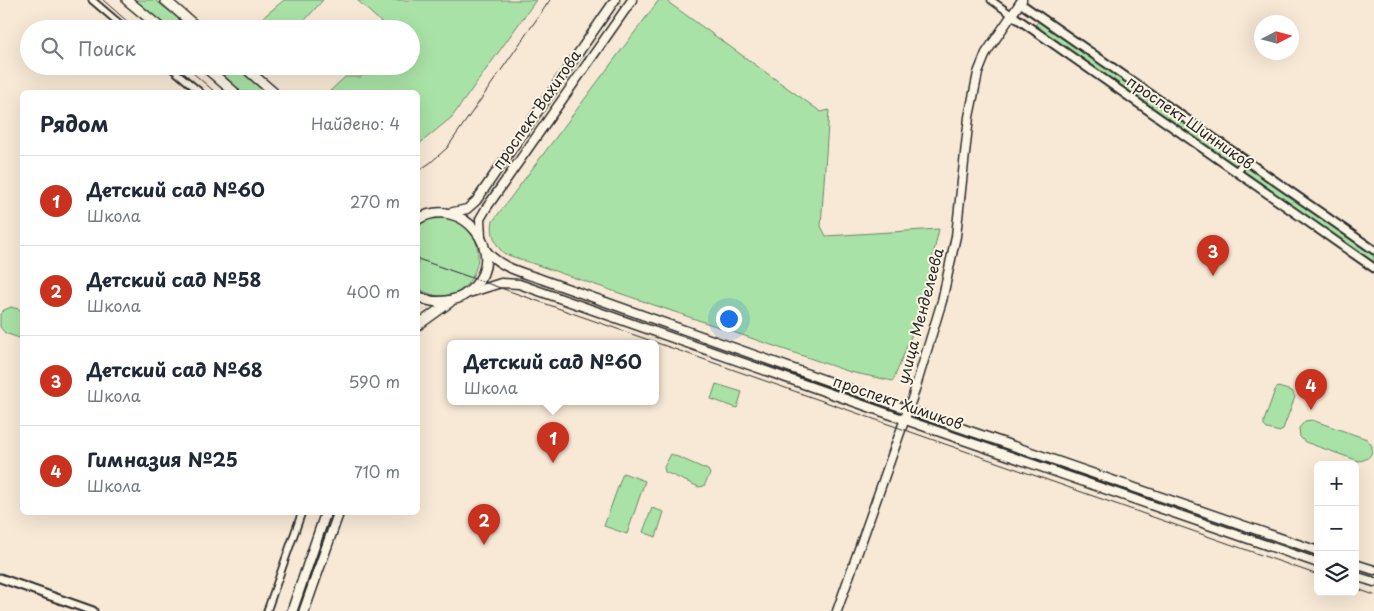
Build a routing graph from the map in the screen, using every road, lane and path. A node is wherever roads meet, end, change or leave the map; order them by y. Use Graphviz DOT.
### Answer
graph roads {
  1 [pos="92,0"];
  2 [pos="127,0"];
  3 [pos="165,0"];
  4 [pos="615,0"];
  5 [pos="632,0"];
  6 [pos="991,0"];
  7 [pos="1019,1"];
  8 [pos="1035,14"];
  9 [pos="1012,15"];
  10 [pos="115,20"];
  11 [pos="151,20"];
  12 [pos="188,20"];
  13 [pos="1027,25"];
  14 [pos="180,75"];
  15 [pos="214,75"];
  16 [pos="253,75"];
  17 [pos="198,90"];
  18 [pos="232,90"];
  19 [pos="271,90"];
  20 [pos="1245,160"];
  21 [pos="1237,172"];
  22 [pos="420,211"];
  23 [pos="431,213"];
  24 [pos="450,213"];
  25 [pos="420,218"];
  26 [pos="483,245"];
  27 [pos="1374,250"];
  28 [pos="1374,268"];
  29 [pos="468,293"];
  30 [pos="420,297"];
  31 [pos="453,300"];
  32 [pos="420,323"];
  33 [pos="781,363"];
  34 [pos="778,374"];
  35 [pos="908,410"];
  36 [pos="905,420"];
  37 [pos="962,427"];
  38 [pos="956,438"];
  39 [pos="301,515"];
  40 [pos="325,515"];
  41 [pos="338,515"];
  42 [pos="1314,550"];
  43 [pos="1314,562"];
  44 [pos="1359,565"];
  45 [pos="1374,570"];
  46 [pos="1359,577"];
  47 [pos="0,578"];
  48 [pos="1374,582"];
  49 [pos="93,611"];
  50 [pos="267,611"];
  51 [pos="292,611"];
  52 [pos="304,611"];
  53 [pos="838,611"];
  1 -- 10 [label="street"];
  2 -- 11 [label="main road"];
  3 -- 12 [label="main road"];
  4 -- 24 [label="main road, проспект Вахитова"];
  5 -- 26 [label="main road, проспект Вахитова"];
  6 -- 9 [label="street, проспект Шинников"];
  7 -- 8 [label="street, проспект Шинников"];
  7 -- 9 [label="main road, улица Менделеева"];
  8 -- 13 [label="street"];
  8 -- 20 [label="street, проспект Шинников"];
  9 -- 13 [label="street, проспект Шинников"];
  9 -- 35 [label="main road, улица Менделеева"];
  13 -- 21 [label="street, проспект Шинников"];
  14 -- 17 [label="street"];
  15 -- 18 [label="main road"];
  16 -- 19 [label="main road"];
  20 -- 21 [label="street"];
  20 -- 27 [label="street, проспект Шинников"];
  21 -- 28 [label="street, проспект Шинников"];
  22 -- 23 [label="main road"];
  23 -- 24 [label="main road, проспект Вахитова"];
  23 -- 25 [label="main road, проспект Вахитова"];
  24 -- 26 [label="main road"];
  26 -- 29 [label="main road, проспект Вахитова"];
  26 -- 33 [label="main road, проспект Химиков"];
  29 -- 31 [label="main road, проспект Вахитова"];
  29 -- 34 [label="main road, проспект Химиков"];
  30 -- 31 [label="main road, проспект Вахитова"];
  31 -- 32 [label="main road, проспект Вахитова"];
  33 -- 34 [label="main road"];
  33 -- 35 [label="main road, проспект Химиков"];
  34 -- 36 [label="main road, проспект Химиков"];
  35 -- 36 [label="main road, улица Менделеева"];
  35 -- 37 [label="main road, проспект Химиков"];
  36 -- 38 [label="main road, проспект Химиков"];
  36 -- 53 [label="main road, улица Менделеева"];
  37 -- 38 [label="main road"];
  37 -- 42 [label="main road, проспект Химиков"];
  38 -- 43 [label="main road, проспект Химиков"];
  39 -- 50 [label="street"];
  40 -- 51 [label="main road"];
  41 -- 52 [label="main road"];
  44 -- 45 [label="main road"];
  46 -- 48 [label="main road"];
  47 -- 49 [label="street"];
}
